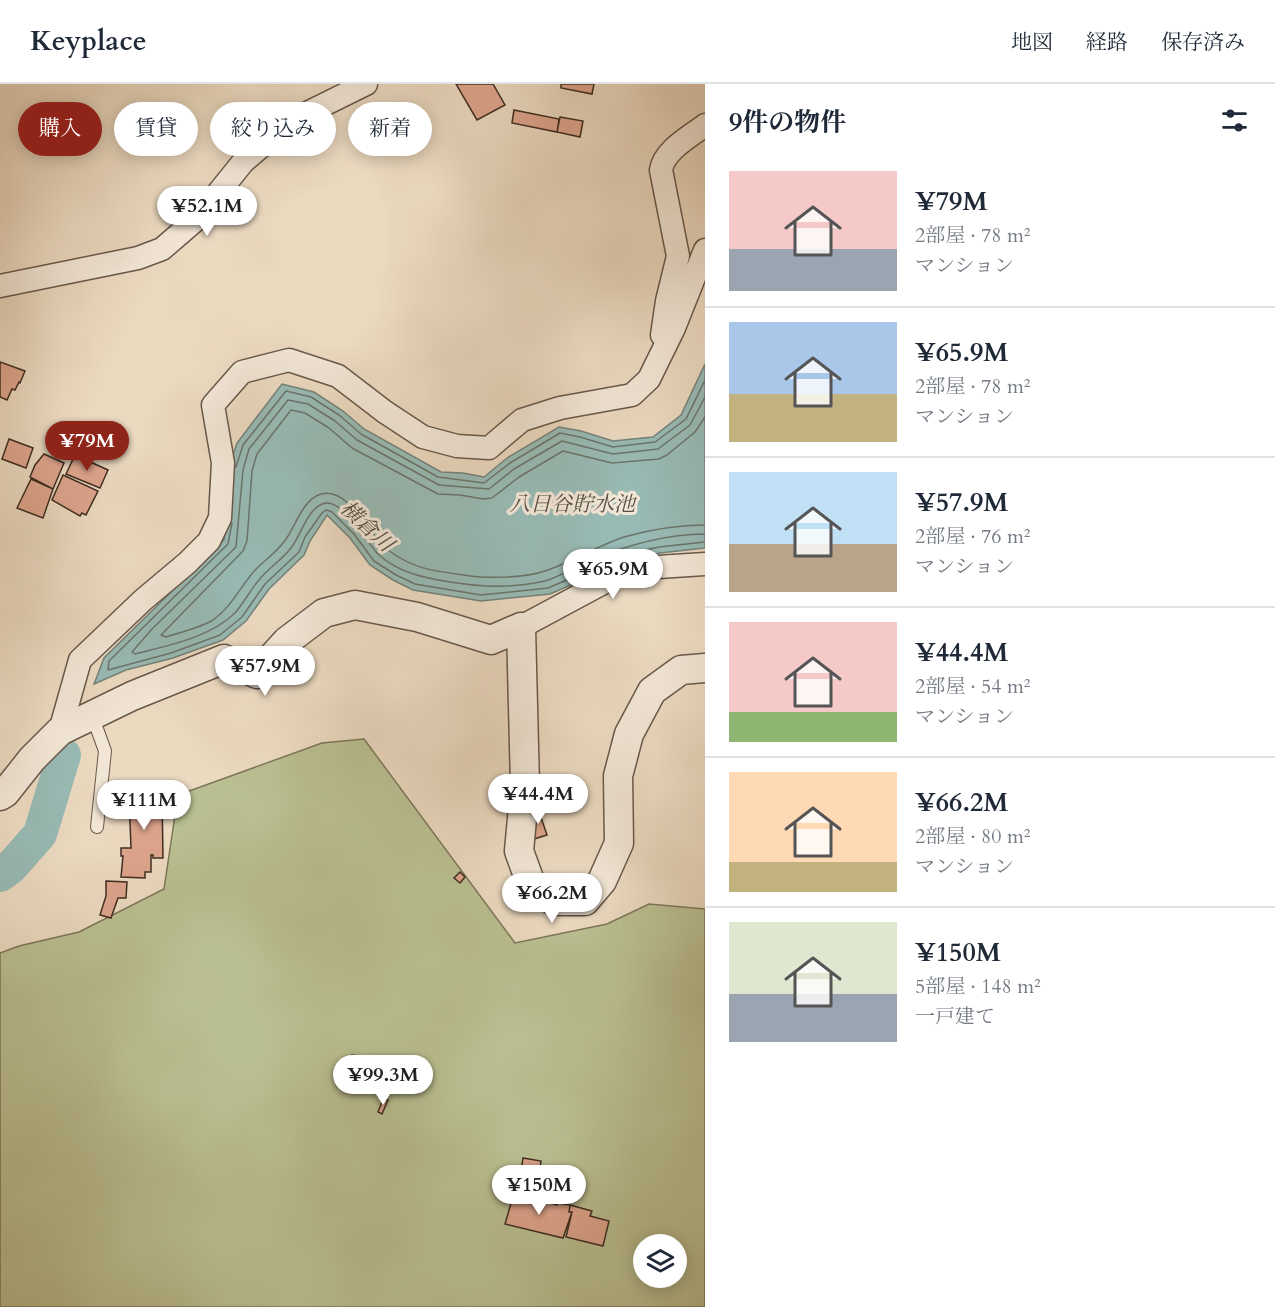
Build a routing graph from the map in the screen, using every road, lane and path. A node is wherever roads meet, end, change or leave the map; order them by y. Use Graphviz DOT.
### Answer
graph roads {
  1 [pos="366,84"];
  2 [pos="705,125"];
  3 [pos="705,250"];
  4 [pos="0,286"];
  5 [pos="658,364"];
  6 [pos="705,564"];
  7 [pos="521,627"];
  8 [pos="705,668"];
  9 [pos="92,715"];
  10 [pos="60,731"];
  11 [pos="0,796"];
  12 [pos="97,827"];
  1 -- 4 [label="street"];
  2 -- 5 [label="street"];
  3 -- 5 [label="street"];
  5 -- 10 [label="street"];
  6 -- 7 [label="street"];
  7 -- 8 [label="street"];
  7 -- 9 [label="street"];
  9 -- 10 [label="street"];
  9 -- 12 [label="lane"];
  10 -- 11 [label="street"];
}
